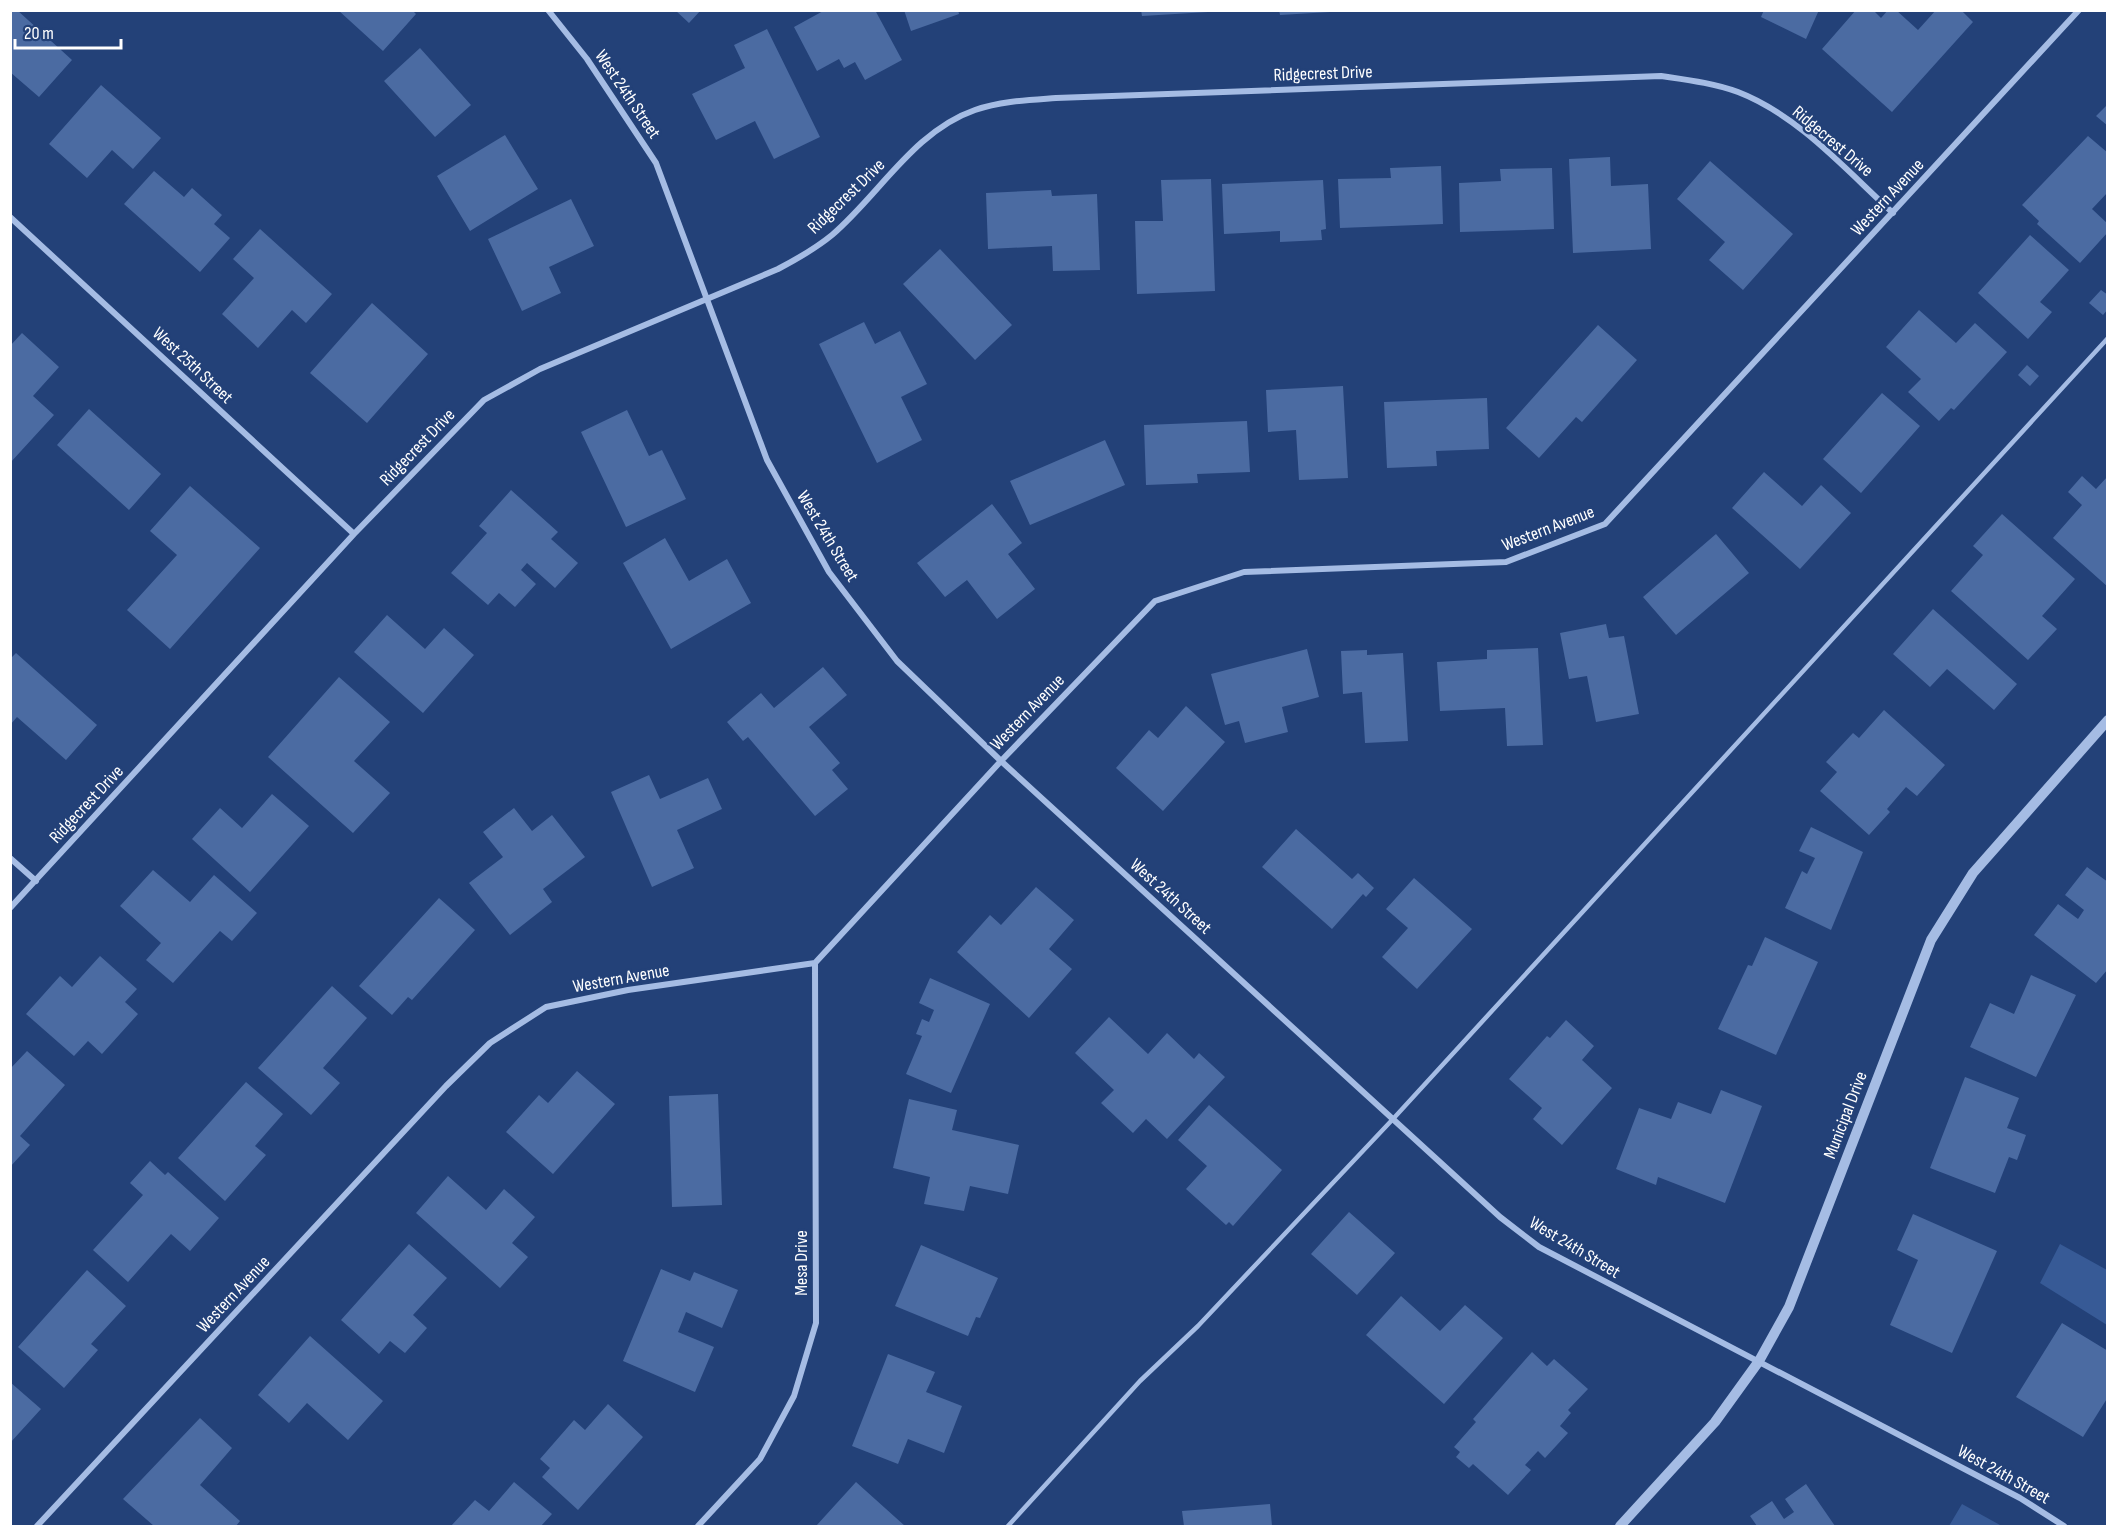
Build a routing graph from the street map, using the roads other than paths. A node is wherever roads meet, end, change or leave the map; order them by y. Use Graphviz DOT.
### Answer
graph roads {
  1 [pos="548,10"];
  2 [pos="2079,10"];
  3 [pos="1893,213"];
  4 [pos="10,217"];
  5 [pos="707,299"];
  6 [pos="2108,338"];
  7 [pos="354,534"];
  8 [pos="2108,720"];
  9 [pos="1000,760"];
  10 [pos="10,858"];
  11 [pos="36,881"];
  12 [pos="10,908"];
  13 [pos="815,963"];
  14 [pos="1393,1119"];
  15 [pos="1760,1361"];
  16 [pos="37,1527"];
  17 [pos="698,1527"];
  18 [pos="1008,1527"];
  19 [pos="1620,1527"];
  20 [pos="2064,1527"];
  1 -- 5 [label="street, West 24th Street"];
  2 -- 3 [label="street, Western Avenue"];
  3 -- 5 [label="street, Ridgecrest Drive"];
  3 -- 9 [label="street, Western Avenue"];
  4 -- 7 [label="street, West 25th Street"];
  5 -- 7 [label="street, Ridgecrest Drive"];
  5 -- 9 [label="street, West 24th Street"];
  6 -- 14 [label="lane"];
  7 -- 11 [label="street, Ridgecrest Drive"];
  8 -- 15 [label="street, Municipal Drive"];
  9 -- 13 [label="street, Western Avenue"];
  9 -- 14 [label="street, West 24th Street"];
  10 -- 11 [label="street"];
  11 -- 12 [label="street, Ridgecrest Drive"];
  13 -- 16 [label="street, Western Avenue"];
  13 -- 17 [label="street, Mesa Drive"];
  14 -- 15 [label="street, West 24th Street"];
  14 -- 18 [label="lane"];
  15 -- 19 [label="street, Municipal Drive"];
  15 -- 20 [label="street, West 24th Street"];
}
